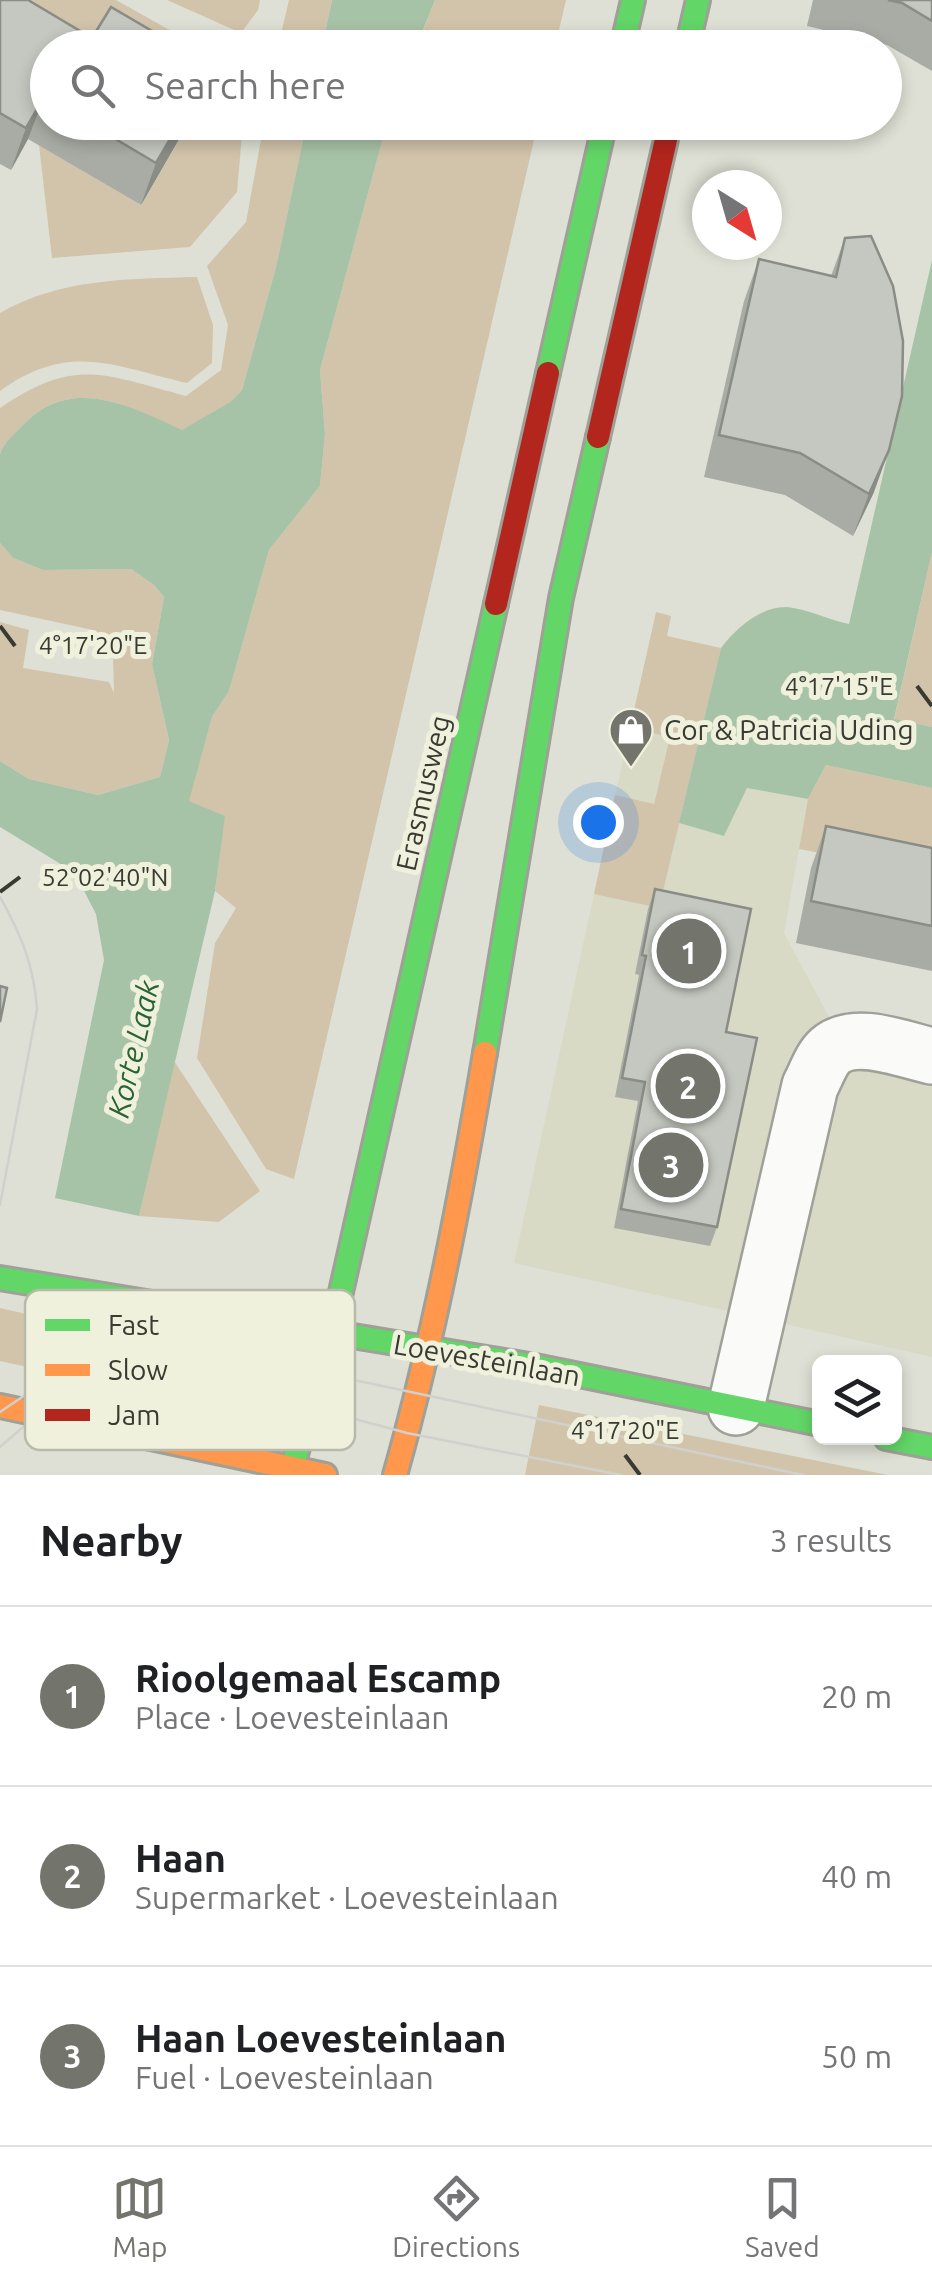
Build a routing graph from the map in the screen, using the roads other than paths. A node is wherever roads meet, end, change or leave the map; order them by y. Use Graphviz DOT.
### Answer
graph roads {
  1 [pos="632,0"];
  2 [pos="698,0"];
  3 [pos="626,30"];
  4 [pos="691,30"];
  5 [pos="601,140"];
  6 [pos="666,140"];
  7 [pos="932,1056"];
  8 [pos="0,1278"];
  9 [pos="68,1290"];
  10 [pos="341,1290"];
  11 [pos="355,1336"];
  12 [pos="428,1350"];
  13 [pos="0,1406"];
  14 [pos="736,1408"];
  15 [pos="25,1412"];
  16 [pos="812,1422"];
  17 [pos="902,1441"];
  18 [pos="932,1447"];
  19 [pos="194,1450"];
  20 [pos="291,1472"];
  21 [pos="325,1475"];
  22 [pos="394,1475"];
  1 -- 3 [label="main road"];
  2 -- 4 [label="main road"];
  5 -- 10 [label="main road, Erasmusweg"];
  6 -- 12 [label="main road"];
  7 -- 14 [label="street"];
  8 -- 9 [label="main road, Loevesteinlaan"];
  11 -- 12 [label="main road, Loevesteinlaan"];
  12 -- 14 [label="main road, Loevesteinlaan"];
  12 -- 22 [label="main road"];
  13 -- 15 [label="main road"];
  14 -- 16 [label="main road, Loevesteinlaan"];
  17 -- 18 [label="main road"];
  19 -- 20 [label="main road"];
  20 -- 21 [label="main road"];
}
